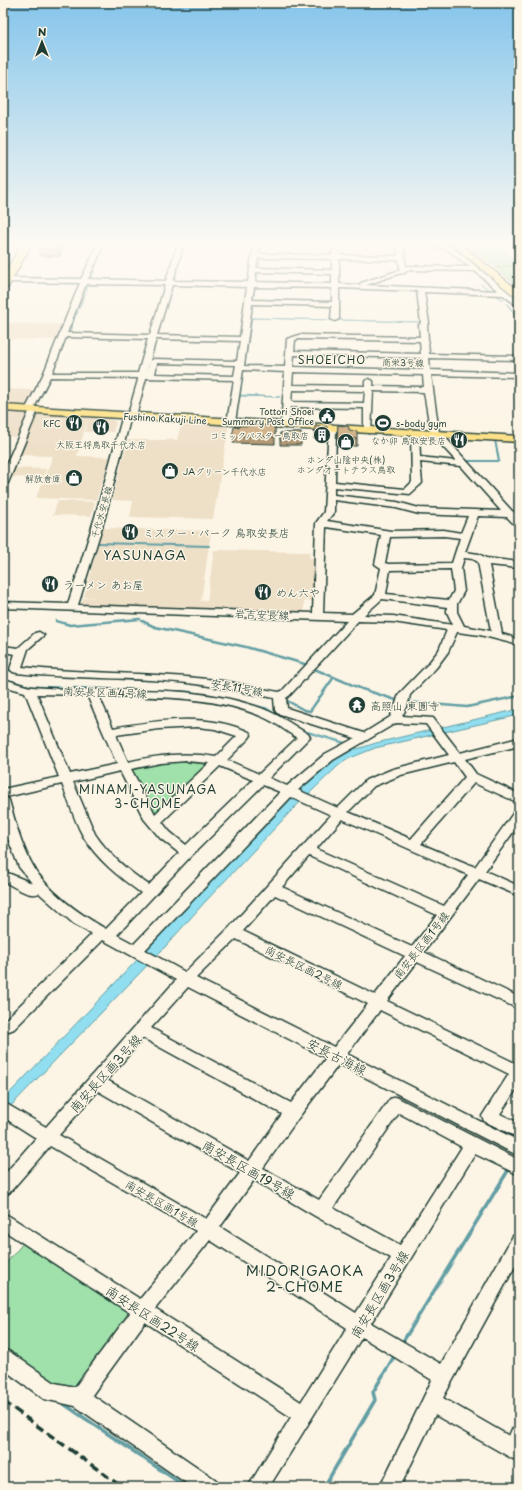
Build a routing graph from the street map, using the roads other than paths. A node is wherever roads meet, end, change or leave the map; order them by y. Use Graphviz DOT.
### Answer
graph roads {
  1 [pos="71,313"];
  2 [pos="160,313"];
  3 [pos="247,313"];
  4 [pos="335,313"];
  5 [pos="423,313"];
  6 [pos="335,319"];
  7 [pos="62,335"];
  8 [pos="153,337"];
  9 [pos="368,338"];
  10 [pos="244,339"];
  11 [pos="424,339"];
  12 [pos="290,353"];
  13 [pos="368,354"];
  14 [pos="426,356"];
  15 [pos="519,358"];
  16 [pos="150,361"];
  17 [pos="240,366"];
  18 [pos="289,370"];
  19 [pos="368,372"];
  20 [pos="426,373"];
  21 [pos="47,375"];
  22 [pos="519,375"];
  23 [pos="141,376"];
  24 [pos="150,376"];
  25 [pos="238,378"];
  26 [pos="288,386"];
  27 [pos="369,388"];
  28 [pos="428,390"];
  29 [pos="286,404"];
  30 [pos="368,406"];
  31 [pos="3,408"];
  32 [pos="32,410"];
  33 [pos="127,415"];
  34 [pos="231,422"];
  35 [pos="285,425"];
  36 [pos="332,428"];
  37 [pos="368,430"];
  38 [pos="415,433"];
  39 [pos="435,434"];
  40 [pos="519,439"];
  41 [pos="416,459"];
  42 [pos="464,464"];
  43 [pos="3,483"];
  44 [pos="330,484"];
  45 [pos="407,492"];
  46 [pos="329,497"];
  47 [pos="398,504"];
  48 [pos="474,513"];
  49 [pos="514,514"];
  50 [pos="321,523"];
  51 [pos="519,524"];
  52 [pos="386,533"];
  53 [pos="465,536"];
  54 [pos="460,555"];
  55 [pos="483,562"];
  56 [pos="519,565"];
  57 [pos="457,566"];
  58 [pos="386,567"];
  59 [pos="380,596"];
  60 [pos="452,604"];
  61 [pos="5,605"];
  62 [pos="72,607"];
  63 [pos="3,616"];
  64 [pos="318,616"];
  65 [pos="356,617"];
  66 [pos="456,629"];
  67 [pos="38,635"];
  68 [pos="497,637"];
  69 [pos="519,642"];
  70 [pos="3,649"];
  71 [pos="21,652"];
  72 [pos="17,670"];
  73 [pos="3,682"];
  74 [pos="30,690"];
  75 [pos="92,693"];
  76 [pos="280,696"];
  77 [pos="276,713"];
  78 [pos="394,720"];
  79 [pos="109,733"];
  80 [pos="365,737"];
  81 [pos="519,743"];
  82 [pos="456,757"];
  83 [pos="219,762"];
  84 [pos="124,766"];
  85 [pos="472,777"];
  86 [pos="66,779"];
  87 [pos="262,780"];
  88 [pos="289,791"];
  89 [pos="3,793"];
  90 [pos="519,798"];
  91 [pos="3,800"];
  92 [pos="340,813"];
  93 [pos="519,815"];
  94 [pos="154,822"];
  95 [pos="414,845"];
  96 [pos="307,850"];
  97 [pos="188,852"];
  98 [pos="477,873"];
  99 [pos="10,879"];
  100 [pos="272,888"];
  101 [pos="34,890"];
  102 [pos="519,891"];
  103 [pos="150,892"];
  104 [pos="446,913"];
  105 [pos="234,932"];
  106 [pos="104,935"];
  107 [pos="137,953"];
  108 [pos="414,955"];
  109 [pos="186,979"];
  110 [pos="376,1002"];
  111 [pos="519,1003"];
  112 [pos="5,1026"];
  113 [pos="141,1030"];
  114 [pos="336,1055"];
  115 [pos="519,1072"];
  116 [pos="96,1082"];
  117 [pos="401,1098"];
  118 [pos="3,1109"];
  119 [pos="293,1112"];
  120 [pos="519,1131"];
  121 [pos="48,1137"];
  122 [pos="472,1145"];
  123 [pos="518,1148"];
  124 [pos="519,1168"];
  125 [pos="252,1170"];
  126 [pos="3,1188"];
  127 [pos="321,1211"];
  128 [pos="3,1221"];
  129 [pos="208,1229"];
  130 [pos="519,1242"];
  131 [pos="402,1255"];
  132 [pos="142,1311"];
  133 [pos="360,1326"];
  134 [pos="3,1358"];
  135 [pos="444,1376"];
  136 [pos="79,1397"];
  137 [pos="431,1402"];
  138 [pos="304,1415"];
  139 [pos="519,1436"];
  140 [pos="209,1487"];
  141 [pos="258,1487"];
  142 [pos="390,1487"];
  1 -- 7 [label="street"];
  2 -- 8 [label="street"];
  3 -- 10 [label="street"];
  4 -- 6 [label="street"];
  5 -- 11 [label="street"];
  7 -- 8 [label="street"];
  7 -- 21 [label="street"];
  8 -- 10 [label="street"];
  8 -- 16 [label="street"];
  9 -- 11 [label="street"];
  9 -- 12 [label="street"];
  9 -- 13 [label="street"];
  10 -- 17 [label="street"];
  11 -- 14 [label="street"];
  12 -- 13 [label="street"];
  12 -- 18 [label="street"];
  13 -- 14 [label="street"];
  13 -- 19 [label="street"];
  14 -- 15 [label="street"];
  14 -- 20 [label="street"];
  16 -- 17 [label="street, 商栄3号線"];
  16 -- 23 [label="street, 千代水安長線"];
  16 -- 24 [label="street"];
  17 -- 18 [label="street, 商栄3号線"];
  17 -- 25 [label="street"];
  18 -- 19 [label="street, 商栄3号線"];
  18 -- 26 [label="street"];
  19 -- 20 [label="street, 商栄3号線"];
  19 -- 27 [label="street"];
  20 -- 22 [label="street, 商栄3号線"];
  20 -- 28 [label="street"];
  21 -- 23 [label="street"];
  21 -- 32 [label="street"];
  23 -- 24 [label="street"];
  23 -- 33 [label="street, 千代水安長線"];
  24 -- 25 [label="street"];
  25 -- 34 [label="street"];
  26 -- 27 [label="street"];
  26 -- 29 [label="street"];
  27 -- 28 [label="street"];
  27 -- 30 [label="street"];
  28 -- 39 [label="street"];
  29 -- 30 [label="street"];
  29 -- 35 [label="street"];
  30 -- 37 [label="street"];
  31 -- 32 [label="main road, Fushino Kakuji Line"];
  32 -- 33 [label="main road, Fushino Kakuji Line"];
  32 -- 43 [label="street"];
  33 -- 34 [label="main road, Fushino Kakuji Line"];
  33 -- 62 [label="street, 千代水安長線"];
  34 -- 35 [label="main road, Fushino Kakuji Line"];
  35 -- 36 [label="main road, Fushino Kakuji Line"];
  36 -- 37 [label="main road, Fushino Kakuji Line"];
  36 -- 44 [label="street"];
  37 -- 38 [label="main road, Fushino Kakuji Line"];
  38 -- 39 [label="main road, Fushino Kakuji Line"];
  38 -- 41 [label="street"];
  39 -- 40 [label="main road, Fushino Kakuji Line"];
  39 -- 42 [label="street"];
  41 -- 42 [label="street"];
  41 -- 45 [label="street"];
  42 -- 49 [label="street"];
  44 -- 45 [label="street"];
  44 -- 46 [label="street"];
  45 -- 47 [label="street"];
  46 -- 47 [label="street"];
  46 -- 50 [label="street"];
  47 -- 48 [label="street"];
  48 -- 49 [label="street"];
  48 -- 53 [label="street"];
  49 -- 51 [label="street"];
  50 -- 52 [label="street"];
  50 -- 64 [label="street"];
  52 -- 53 [label="street"];
  52 -- 58 [label="street"];
  53 -- 54 [label="street"];
  54 -- 55 [label="street"];
  54 -- 57 [label="street"];
  55 -- 56 [label="street"];
  55 -- 68 [label="street"];
  57 -- 58 [label="street"];
  57 -- 60 [label="street"];
  58 -- 59 [label="street"];
  59 -- 60 [label="street"];
  59 -- 65 [label="street"];
  60 -- 66 [label="street"];
  61 -- 62 [label="street, 岩吉安長線"];
  61 -- 63 [label="street"];
  62 -- 64 [label="street, 岩吉安長線"];
  64 -- 65 [label="street, 岩吉安長線"];
  65 -- 66 [label="street, 岩吉安長線"];
  65 -- 76 [label="street"];
  66 -- 68 [label="street, 岩吉安長線"];
  66 -- 78 [label="street"];
  67 -- 71 [label="street"];
  68 -- 69 [label="street, 岩吉安長線"];
  70 -- 71 [label="street"];
  71 -- 72 [label="street"];
  72 -- 74 [label="street"];
  72 -- 76 [label="street, 安長11号線"];
  73 -- 74 [label="street, 南安長区画4号線"];
  74 -- 75 [label="street, 南安長区画4号線"];
  74 -- 86 [label="street"];
  75 -- 77 [label="street, 南安長区画4号線"];
  75 -- 79 [label="street"];
  76 -- 77 [label="street"];
  77 -- 80 [label="street"];
  77 -- 87 [label="street, 南安長区画4号線"];
  78 -- 80 [label="street"];
  78 -- 82 [label="street"];
  79 -- 83 [label="street"];
  79 -- 84 [label="street"];
  80 -- 88 [label="street"];
  81 -- 82 [label="street"];
  82 -- 85 [label="street"];
  82 -- 92 [label="street"];
  83 -- 84 [label="street"];
  83 -- 87 [label="street"];
  83 -- 94 [label="street"];
  84 -- 86 [label="street"];
  84 -- 94 [label="street"];
  85 -- 90 [label="street"];
  85 -- 95 [label="street"];
  86 -- 89 [label="street"];
  86 -- 103 [label="street"];
  87 -- 88 [label="street"];
  87 -- 97 [label="street, 南安長区画4号線"];
  88 -- 92 [label="street"];
  88 -- 107 [label="street"];
  91 -- 106 [label="street"];
  92 -- 95 [label="street"];
  92 -- 96 [label="street"];
  93 -- 98 [label="street, 南安長区画1号線"];
  94 -- 97 [label="street"];
  95 -- 98 [label="street"];
  96 -- 100 [label="street"];
  96 -- 104 [label="street"];
  97 -- 103 [label="street, 南安長区画4号線"];
  98 -- 102 [label="street"];
  98 -- 104 [label="street, 南安長区画1号線"];
  99 -- 101 [label="street"];
  100 -- 105 [label="street"];
  100 -- 108 [label="street"];
  103 -- 106 [label="street, 南安長区画4号線"];
  104 -- 108 [label="street, 南安長区画1号線"];
  105 -- 109 [label="street"];
  105 -- 110 [label="street, 南安長区画2号線"];
  106 -- 107 [label="street"];
  106 -- 112 [label="street, 南安長区画4号線"];
  107 -- 109 [label="street, 安長古海線"];
  108 -- 110 [label="street, 南安長区画1号線"];
  108 -- 111 [label="street"];
  109 -- 113 [label="street"];
  109 -- 114 [label="street, 安長古海線"];
  110 -- 114 [label="street, 南安長区画1号線"];
  110 -- 115 [label="street, 南安長区画2号線"];
  113 -- 116 [label="street, 南安長区画3号線"];
  113 -- 119 [label="street, 南安長区画3号線"];
  114 -- 117 [label="street, 安長古海線"];
  114 -- 119 [label="street, 南安長区画1号線"];
  115 -- 120 [label="street, 南安長区画2号線"];
  116 -- 121 [label="street, 南安長区画3号線"];
  116 -- 125 [label="street, 南安長区画19号線"];
  117 -- 122 [label="street"];
  117 -- 123 [label="street, 安長古海線"];
  117 -- 127 [label="street"];
  118 -- 121 [label="street, 南安長区画1号線"];
  119 -- 125 [label="street, 南安長区画1号線"];
  121 -- 126 [label="street, 南安長区画3号線"];
  121 -- 129 [label="street, 南安長区画1号線"];
  122 -- 124 [label="street"];
  122 -- 131 [label="street, 南安長区画3号線"];
  125 -- 127 [label="street, 南安長区画19号線"];
  125 -- 129 [label="street, 南安長区画1号線"];
  127 -- 131 [label="street, 南安長区画19号線"];
  128 -- 132 [label="street, 南安長区画22号線"];
  129 -- 132 [label="street"];
  129 -- 133 [label="street"];
  130 -- 135 [label="street"];
  131 -- 133 [label="street, 南安長区画3号線"];
  132 -- 136 [label="street"];
  132 -- 138 [label="street, 南安長区画22号線"];
  133 -- 135 [label="street"];
  133 -- 138 [label="street, 南安長区画3号線"];
  134 -- 136 [label="street"];
  135 -- 137 [label="street"];
  136 -- 140 [label="street"];
  137 -- 139 [label="street"];
  137 -- 142 [label="street"];
  138 -- 141 [label="street, 南安長区画3号線"];
}
